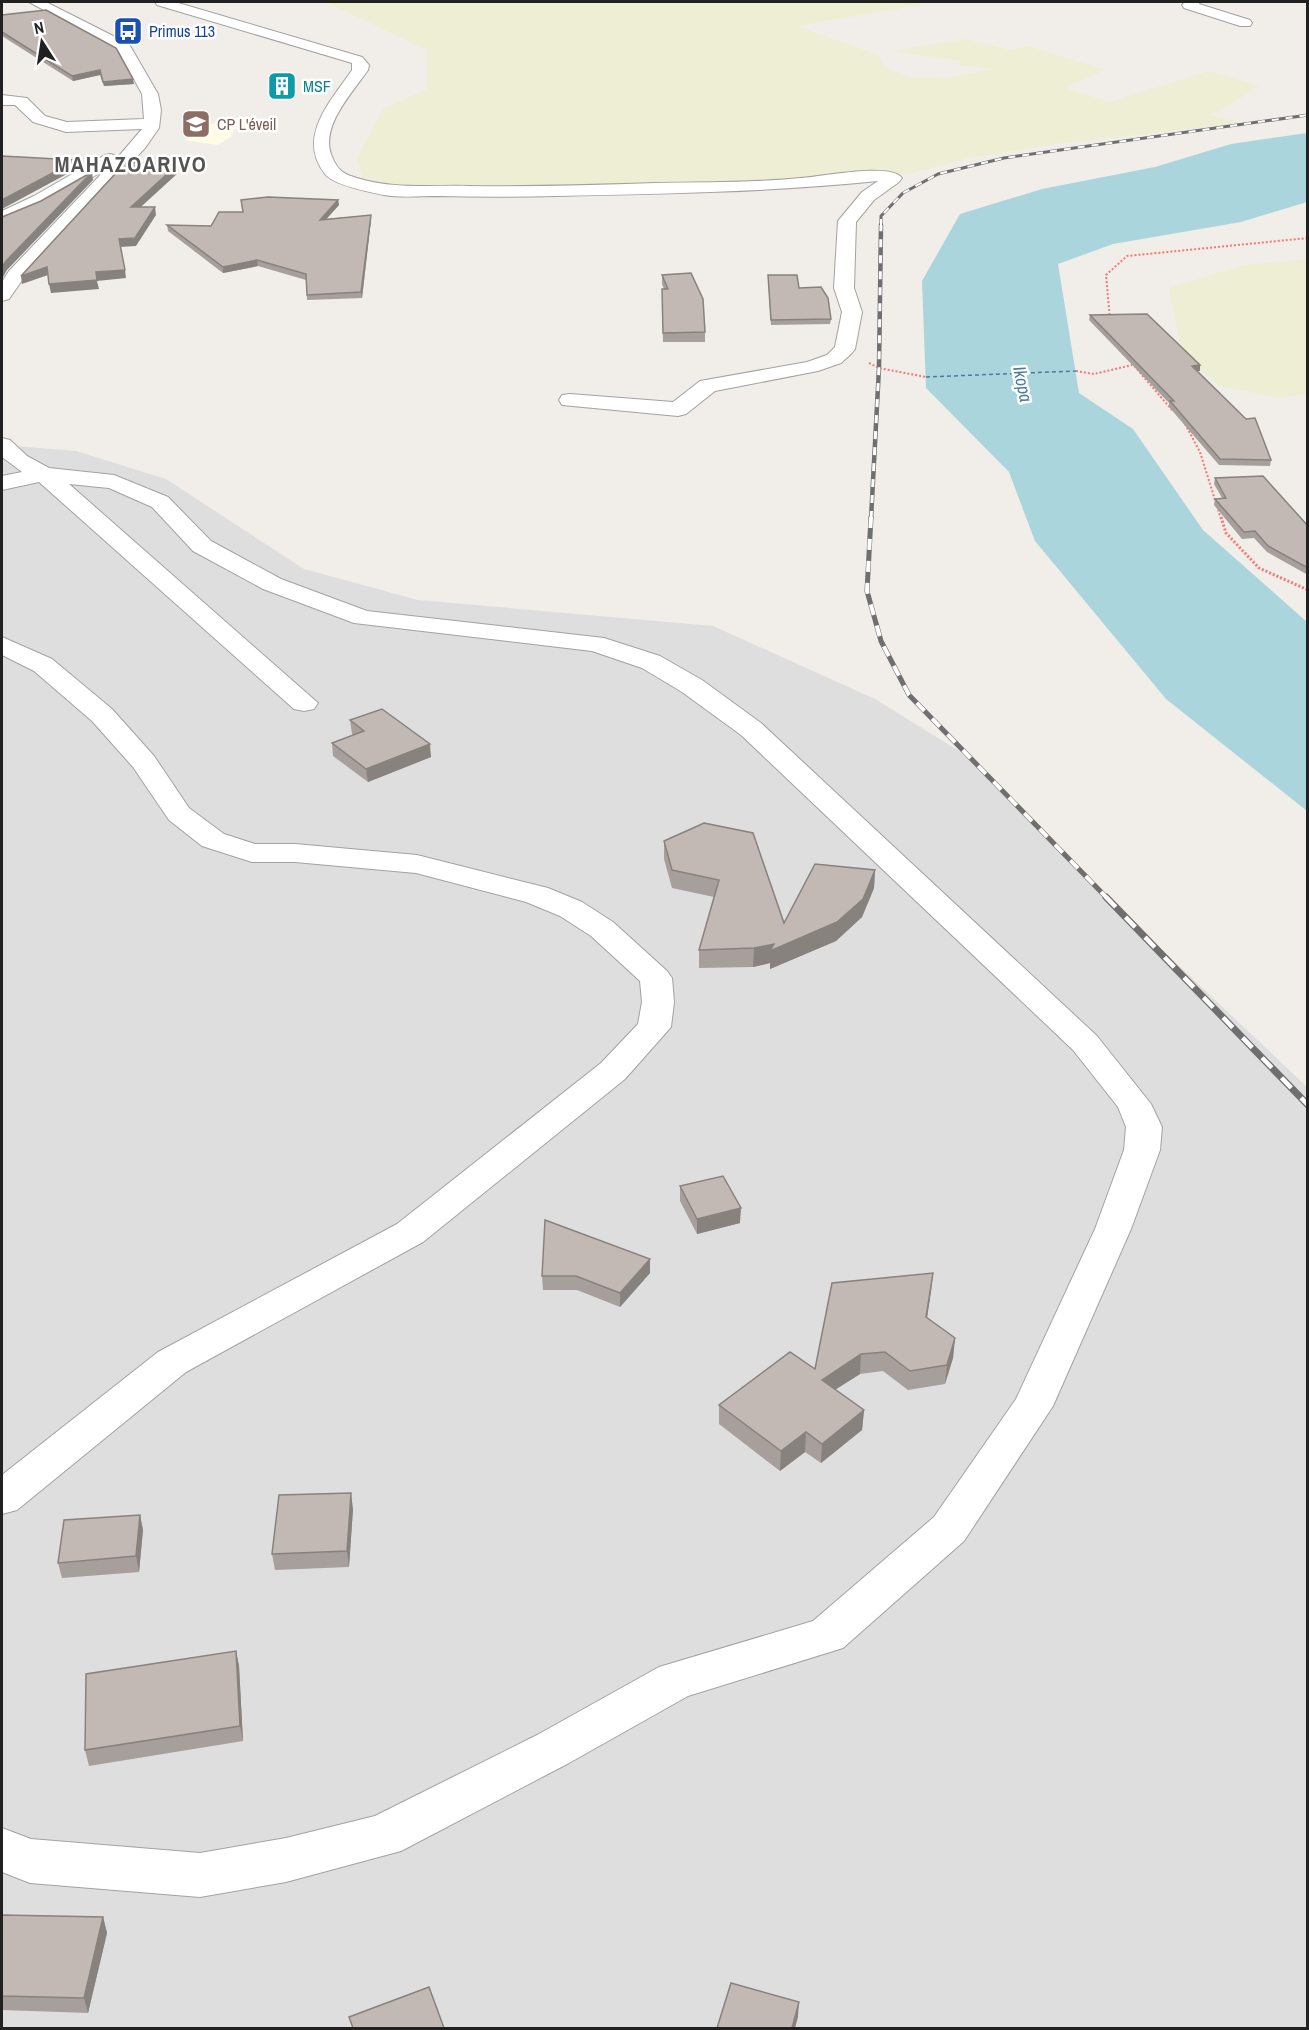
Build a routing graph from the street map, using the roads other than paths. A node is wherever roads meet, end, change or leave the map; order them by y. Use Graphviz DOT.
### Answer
graph roads {
  1 [pos="36,2"];
  2 [pos="162,2"];
  3 [pos="1193,2"];
  4 [pos="102,18"];
  5 [pos="1245,23"];
  6 [pos="119,43"];
  7 [pos="2,100"];
  8 [pos="151,124"];
  9 [pos="139,144"];
  10 [pos="2,218"];
  11 [pos="2,295"];
  12 [pos="570,400"];
  13 [pos="2,445"];
  14 [pos="44,474"];
  15 [pos="2,483"];
  16 [pos="2,645"];
  17 [pos="304,703"];
  18 [pos="2,1498"];
  19 [pos="2,1850"];
  1 -- 6 [label="street"];
  2 -- 12 [label="street"];
  3 -- 5 [label="street"];
  4 -- 6 [label="street"];
  6 -- 8 [label="street"];
  7 -- 8 [label="street"];
  8 -- 9 [label="street"];
  9 -- 10 [label="street"];
  9 -- 11 [label="street"];
  13 -- 14 [label="street"];
  14 -- 15 [label="street"];
  14 -- 17 [label="street"];
  14 -- 19 [label="street"];
  16 -- 18 [label="street"];
}
